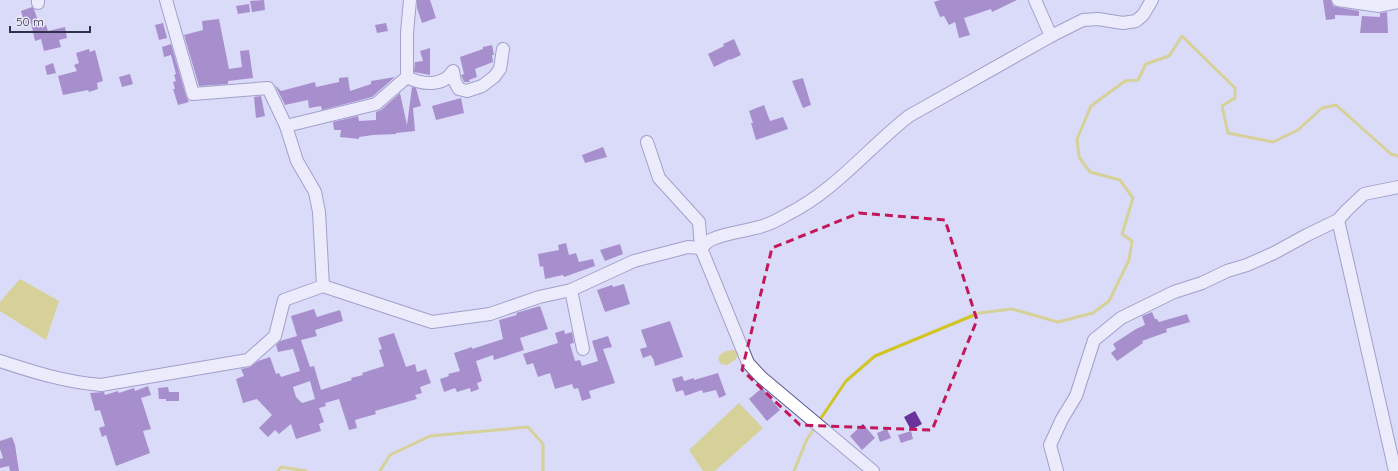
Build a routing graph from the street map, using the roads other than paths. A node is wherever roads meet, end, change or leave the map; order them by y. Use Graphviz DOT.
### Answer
graph roads {
  1 [pos="166,0"];
  2 [pos="410,0"];
  3 [pos="1034,0"];
  4 [pos="1152,0"];
  5 [pos="1338,0"];
  6 [pos="1398,2"];
  7 [pos="1051,36"];
  8 [pos="503,50"];
  9 [pos="407,77"];
  10 [pos="286,126"];
  11 [pos="648,142"];
  12 [pos="1398,187"];
  13 [pos="1338,220"];
  14 [pos="701,248"];
  15 [pos="323,286"];
  16 [pos="571,290"];
  17 [pos="583,349"];
  18 [pos="0,361"];
  19 [pos="873,471"];
  20 [pos="1058,471"];
  21 [pos="1395,471"];
  1 -- 10 [label="street"];
  2 -- 9 [label="street"];
  3 -- 7 [label="street"];
  4 -- 7 [label="street"];
  5 -- 6 [label="street"];
  7 -- 14 [label="street"];
  8 -- 9 [label="street"];
  9 -- 10 [label="street"];
  10 -- 15 [label="street"];
  11 -- 14 [label="street"];
  12 -- 13 [label="street"];
  13 -- 20 [label="street"];
  13 -- 21 [label="street"];
  14 -- 16 [label="street"];
  14 -- 19 [label="street"];
  15 -- 16 [label="street"];
  15 -- 18 [label="street"];
  16 -- 17 [label="street"];
}
